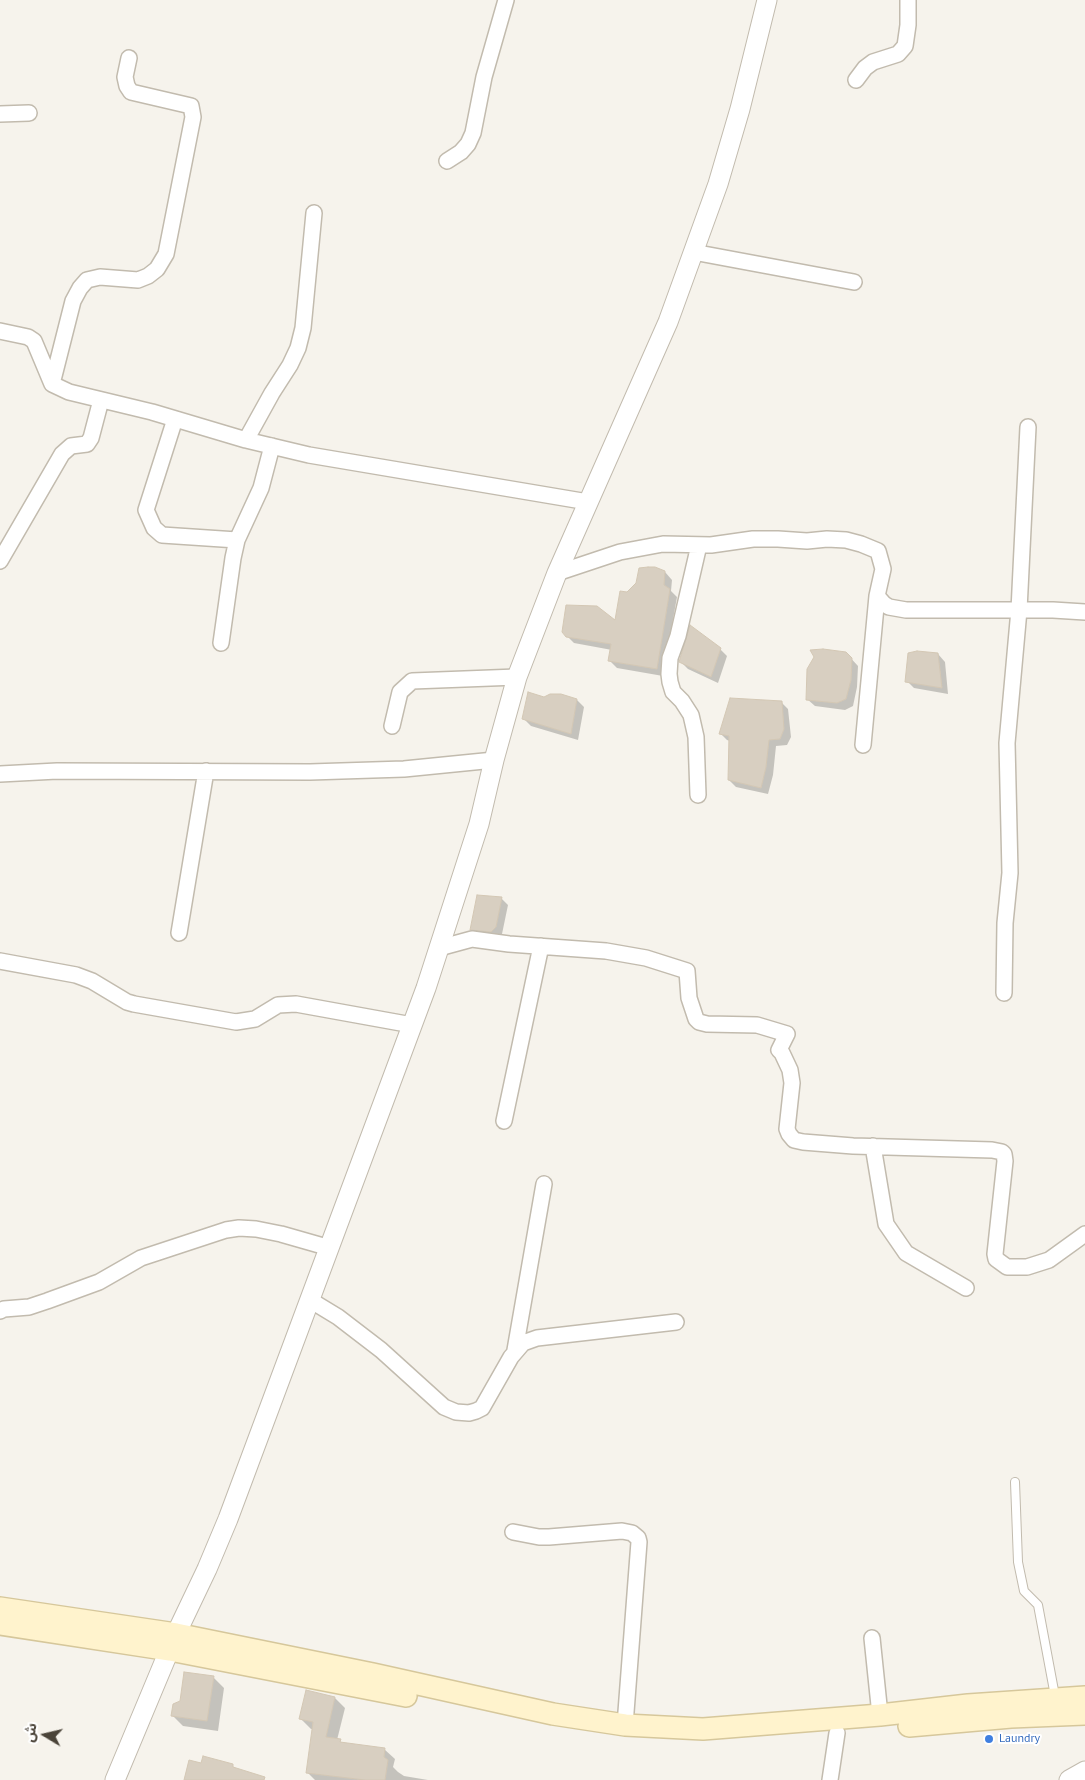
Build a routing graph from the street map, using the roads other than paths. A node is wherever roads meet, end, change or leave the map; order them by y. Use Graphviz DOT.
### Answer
graph roads {
  1 [pos="506,0"];
  2 [pos="908,0"];
  3 [pos="763,1"];
  4 [pos="129,58"];
  5 [pos="856,80"];
  6 [pos="29,113"];
  7 [pos="0,114"];
  8 [pos="447,161"];
  9 [pos="314,213"];
  10 [pos="693,252"];
  11 [pos="854,282"];
  12 [pos="0,331"];
  13 [pos="52,384"];
  14 [pos="101,400"];
  15 [pos="175,419"];
  16 [pos="1028,427"];
  17 [pos="246,440"];
  18 [pos="272,446"];
  19 [pos="588,502"];
  20 [pos="238,540"];
  21 [pos="699,545"];
  22 [pos="0,561"];
  23 [pos="557,574"];
  24 [pos="876,596"];
  25 [pos="1019,610"];
  26 [pos="1085,612"];
  27 [pos="221,643"];
  28 [pos="517,677"];
  29 [pos="392,726"];
  30 [pos="863,745"];
  31 [pos="494,760"];
  32 [pos="206,771"];
  33 [pos="0,774"];
  34 [pos="698,795"];
  35 [pos="178,933"];
  36 [pos="541,946"];
  37 [pos="439,948"];
  38 [pos="0,961"];
  39 [pos="1004,993"];
  40 [pos="412,1025"];
  41 [pos="504,1121"];
  42 [pos="873,1146"];
  43 [pos="544,1184"];
  44 [pos="1085,1234"];
  45 [pos="330,1248"];
  46 [pos="966,1288"];
  47 [pos="310,1300"];
  48 [pos="0,1311"];
  49 [pos="676,1322"];
  50 [pos="515,1350"];
  51 [pos="1015,1482"];
  52 [pos="513,1532"];
  53 [pos="0,1608"];
  54 [pos="0,1624"];
  55 [pos="872,1638"];
  56 [pos="173,1642"];
  57 [pos="1085,1697"];
  58 [pos="1056,1698"];
  59 [pos="880,1714"];
  60 [pos="1085,1714"];
  61 [pos="552,1720"];
  62 [pos="625,1724"];
  63 [pos="838,1733"];
  64 [pos="1085,1771"];
  65 [pos="115,1780"];
  66 [pos="830,1780"];
  67 [pos="1069,1780"];
  1 -- 8 [label="street"];
  2 -- 5 [label="street"];
  3 -- 10 [label="street"];
  4 -- 13 [label="street"];
  6 -- 7 [label="street"];
  9 -- 17 [label="street"];
  10 -- 11 [label="street"];
  10 -- 19 [label="street"];
  12 -- 13 [label="street"];
  13 -- 14 [label="street"];
  14 -- 15 [label="street"];
  14 -- 22 [label="street"];
  15 -- 17 [label="street"];
  15 -- 20 [label="street"];
  16 -- 25 [label="street"];
  17 -- 18 [label="street"];
  18 -- 19 [label="street"];
  18 -- 20 [label="street"];
  19 -- 23 [label="street"];
  20 -- 27 [label="street"];
  21 -- 23 [label="street"];
  21 -- 24 [label="street"];
  21 -- 34 [label="street"];
  23 -- 28 [label="street"];
  24 -- 25 [label="street"];
  24 -- 30 [label="street"];
  25 -- 26 [label="street"];
  25 -- 39 [label="street"];
  28 -- 29 [label="street"];
  28 -- 31 [label="street"];
  31 -- 32 [label="street"];
  31 -- 37 [label="street"];
  32 -- 33 [label="street"];
  32 -- 35 [label="street"];
  36 -- 37 [label="street"];
  36 -- 41 [label="street"];
  36 -- 42 [label="street"];
  37 -- 40 [label="street"];
  38 -- 40 [label="street"];
  40 -- 45 [label="street"];
  42 -- 44 [label="street"];
  42 -- 46 [label="street"];
  43 -- 50 [label="street"];
  45 -- 47 [label="street"];
  45 -- 48 [label="street"];
  47 -- 50 [label="street"];
  47 -- 56 [label="street"];
  49 -- 50 [label="street"];
  51 -- 58 [label="lane"];
  52 -- 62 [label="street"];
  53 -- 56 [label="main road"];
  54 -- 56 [label="main road"];
  55 -- 59 [label="street"];
  56 -- 61 [label="main road"];
  56 -- 65 [label="street"];
  57 -- 58 [label="main road"];
  58 -- 59 [label="main road"];
  59 -- 62 [label="main road"];
  60 -- 63 [label="main road"];
  61 -- 62 [label="main road"];
  61 -- 63 [label="main road"];
  63 -- 66 [label="street"];
  64 -- 67 [label="street"];
}
